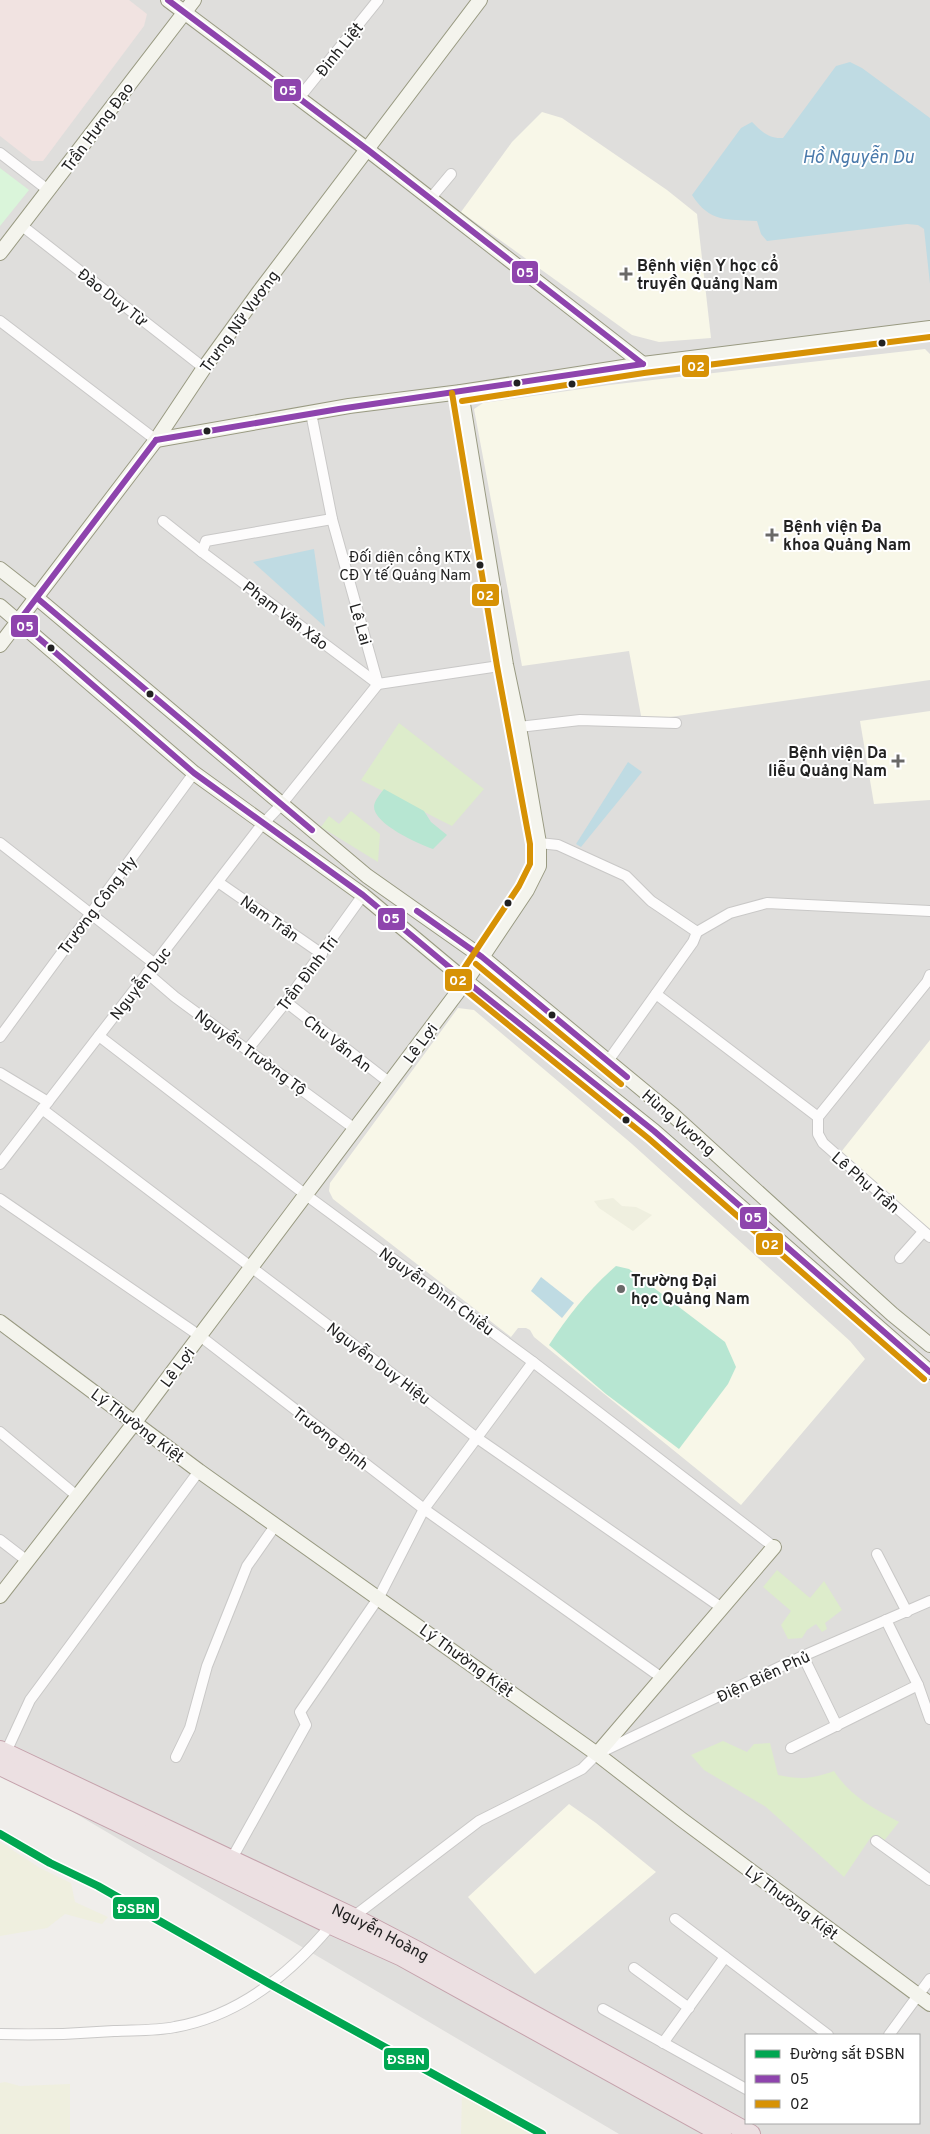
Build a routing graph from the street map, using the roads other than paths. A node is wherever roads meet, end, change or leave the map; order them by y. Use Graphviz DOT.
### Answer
graph roads {
  1 [pos="168,0"];
  2 [pos="194,0"];
  3 [pos="378,0"];
  4 [pos="480,0"];
  5 [pos="184,13"];
  6 [pos="299,98"];
  7 [pos="368,150"];
  8 [pos="0,153"];
  9 [pos="451,174"];
  10 [pos="48,190"];
  11 [pos="430,199"];
  12 [pos="21,225"];
  13 [pos="0,253"];
  14 [pos="0,320"];
  15 [pos="930,328"];
  16 [pos="643,364"];
  17 [pos="204,368"];
  18 [pos="461,392"];
  19 [pos="311,413"];
  20 [pos="156,440"];
  21 [pos="332,519"];
  22 [pos="163,521"];
  23 [pos="202,552"];
  24 [pos="0,570"];
  25 [pos="37,598"];
  26 [pos="0,606"];
  27 [pos="19,621"];
  28 [pos="0,645"];
  29 [pos="506,665"];
  30 [pos="378,684"];
  31 [pos="676,723"];
  32 [pos="519,727"];
  33 [pos="194,773"];
  34 [pos="281,805"];
  35 [pos="264,823"];
  36 [pos="539,843"];
  37 [pos="0,844"];
  38 [pos="218,882"];
  39 [pos="363,895"];
  40 [pos="930,911"];
  41 [pos="91,913"];
  42 [pos="697,932"];
  43 [pos="322,954"];
  44 [pos="482,957"];
  45 [pos="154,964"];
  46 [pos="147,973"];
  47 [pos="929,980"];
  48 [pos="466,981"];
  49 [pos="656,994"];
  50 [pos="286,1002"];
  51 [pos="98,1036"];
  52 [pos="0,1037"];
  53 [pos="248,1049"];
  54 [pos="608,1062"];
  55 [pos="0,1073"];
  56 [pos="390,1083"];
  57 [pos="45,1106"];
  58 [pos="818,1117"];
  59 [pos="355,1129"];
  60 [pos="0,1164"];
  61 [pos="306,1195"];
  62 [pos="0,1199"];
  63 [pos="927,1235"];
  64 [pos="900,1258"];
  65 [pos="252,1266"];
  66 [pos="0,1322"];
  67 [pos="200,1336"];
  68 [pos="930,1345"];
  69 [pos="533,1362"];
  70 [pos="929,1370"];
  71 [pos="136,1422"];
  72 [pos="0,1432"];
  73 [pos="477,1438"];
  74 [pos="198,1471"];
  75 [pos="77,1496"];
  76 [pos="424,1509"];
  77 [pos="275,1526"];
  78 [pos="0,1540"];
  79 [pos="774,1547"];
  80 [pos="877,1554"];
  81 [pos="26,1560"];
  82 [pos="0,1596"];
  83 [pos="378,1597"];
  84 [pos="930,1601"];
  85 [pos="722,1608"];
  86 [pos="907,1612"];
  87 [pos="886,1620"];
  88 [pos="803,1656"];
  89 [pos="662,1678"];
  90 [pos="918,1685"];
  91 [pos="930,1719"];
  92 [pos="837,1726"];
  93 [pos="791,1748"];
  94 [pos="597,1754"];
  95 [pos="2,1756"];
  96 [pos="176,1757"];
  97 [pos="139,1824"];
  98 [pos="876,1841"];
  99 [pos="231,1860"];
  100 [pos="930,1880"];
  101 [pos="353,1917"];
  102 [pos="675,1919"];
  103 [pos="331,1925"];
  104 [pos="726,1957"];
  105 [pos="634,1968"];
  106 [pos="930,1979"];
  107 [pos="918,1996"];
  108 [pos="930,2004"];
  109 [pos="689,2008"];
  110 [pos="603,2009"];
  111 [pos="0,2034"];
  112 [pos="827,2034"];
  113 [pos="890,2034"];
  114 [pos="663,2043"];
  115 [pos="745,2088"];
  116 [pos="722,2134"];
  117 [pos="751,2134"];
  1 -- 5 [label="street"];
  2 -- 5 [label="street, Trần Hưng Đạo"];
  3 -- 6 [label="street, Đinh Liệt"];
  4 -- 7 [label="street, Trưng Nữ Vương"];
  5 -- 6 [label="street"];
  5 -- 10 [label="street, Trần Hưng Đạo"];
  6 -- 7 [label="street"];
  7 -- 11 [label="street"];
  7 -- 17 [label="street, Trưng Nữ Vương"];
  8 -- 10 [label="street"];
  9 -- 11 [label="street"];
  10 -- 12 [label="street, Trần Hưng Đạo"];
  11 -- 16 [label="street"];
  12 -- 13 [label="street, Trần Hưng Đạo"];
  12 -- 17 [label="street, Đào Duy Từ"];
  14 -- 20 [label="street"];
  15 -- 16 [label="street"];
  16 -- 18 [label="street"];
  17 -- 20 [label="street, Trưng Nữ Vương"];
  18 -- 19 [label="street"];
  18 -- 29 [label="street, Lê Lợi"];
  19 -- 20 [label="street"];
  19 -- 21 [label="street, Lê Lai"];
  20 -- 25 [label="street, Trưng Nữ Vương"];
  21 -- 23 [label="street"];
  21 -- 30 [label="street, Lê Lai"];
  22 -- 23 [label="street, Phạm Văn Xảo"];
  23 -- 30 [label="street, Phạm Văn Xảo"];
  24 -- 25 [label="street, Hùng Vương"];
  25 -- 27 [label="street, Trưng Nữ Vương"];
  25 -- 34 [label="street, Hùng Vương"];
  26 -- 27 [label="street, Hùng Vương"];
  27 -- 28 [label="street, Trưng Nữ Vương"];
  27 -- 33 [label="street, Hùng Vương"];
  29 -- 30 [label="street"];
  29 -- 32 [label="street, Lê Lợi"];
  30 -- 34 [label="street"];
  31 -- 32 [label="street"];
  32 -- 36 [label="street, Lê Lợi"];
  33 -- 35 [label="street, Hùng Vương"];
  33 -- 41 [label="street, Trương Công Hy"];
  34 -- 35 [label="street, Nguyễn Dục"];
  34 -- 44 [label="street, Hùng Vương"];
  35 -- 38 [label="street, Nguyễn Dục"];
  35 -- 39 [label="street, Hùng Vương"];
  36 -- 42 [label="street"];
  36 -- 44 [label="street, Lê Lợi"];
  37 -- 41 [label="street"];
  38 -- 43 [label="street, Nam Trân"];
  38 -- 45 [label="street, Nguyễn Dục"];
  39 -- 43 [label="street, Trần Đình Tri"];
  39 -- 48 [label="street, Hùng Vương"];
  40 -- 42 [label="street"];
  41 -- 45 [label="street"];
  41 -- 52 [label="street, Trương Công Hy"];
  42 -- 49 [label="street"];
  43 -- 50 [label="street, Trần Đình Tri"];
  44 -- 48 [label="street, Lê Lợi"];
  44 -- 54 [label="street, Hùng Vương"];
  45 -- 46 [label="street, Nguyễn Dục"];
  46 -- 51 [label="street, Nguyễn Dục"];
  46 -- 53 [label="street, Nguyễn Trường Tộ"];
  47 -- 58 [label="street"];
  48 -- 56 [label="street, Lê Lợi"];
  48 -- 70 [label="street, Hùng Vương"];
  49 -- 54 [label="street"];
  49 -- 58 [label="street"];
  50 -- 53 [label="street, Trần Đình Tri"];
  50 -- 56 [label="street, Chu Văn An"];
  51 -- 57 [label="street, Nguyễn Dục"];
  51 -- 61 [label="street, Nguyễn Đình Chiểu"];
  53 -- 59 [label="street, Nguyễn Trường Tộ"];
  54 -- 68 [label="street, Hùng Vương"];
  55 -- 57 [label="street, Nguyễn Duy Hiệu"];
  56 -- 59 [label="street, Lê Lợi"];
  57 -- 60 [label="street, Nguyễn Dục"];
  57 -- 65 [label="street, Nguyễn Duy Hiệu"];
  58 -- 63 [label="street, Lê Phụ Trần"];
  59 -- 61 [label="street, Lê Lợi"];
  61 -- 65 [label="street, Lê Lợi"];
  61 -- 69 [label="street, Nguyễn Đình Chiểu"];
  62 -- 67 [label="street, Trương Định"];
  63 -- 64 [label="street"];
  65 -- 67 [label="street, Lê Lợi"];
  65 -- 73 [label="street, Nguyễn Duy Hiệu"];
  66 -- 71 [label="street, Lý Thường Kiệt"];
  67 -- 71 [label="street, Lê Lợi"];
  67 -- 76 [label="street, Trương Định"];
  69 -- 73 [label="street"];
  69 -- 79 [label="street, Nguyễn Đình Chiểu"];
  71 -- 74 [label="street, Lý Thường Kiệt"];
  71 -- 75 [label="street, Lê Lợi"];
  72 -- 75 [label="street"];
  73 -- 76 [label="street"];
  73 -- 85 [label="street, Nguyễn Duy Hiệu"];
  74 -- 77 [label="street, Lý Thường Kiệt"];
  74 -- 95 [label="street"];
  75 -- 81 [label="street, Lê Lợi"];
  76 -- 83 [label="street"];
  76 -- 89 [label="street, Trương Định"];
  77 -- 83 [label="street, Lý Thường Kiệt"];
  77 -- 96 [label="street"];
  78 -- 81 [label="street"];
  79 -- 85 [label="street"];
  80 -- 86 [label="street"];
  81 -- 82 [label="street, Lê Lợi"];
  83 -- 94 [label="street, Lý Thường Kiệt"];
  83 -- 99 [label="street"];
  84 -- 86 [label="street, Điện Biên Phủ"];
  85 -- 89 [label="street"];
  86 -- 87 [label="street, Điện Biên Phủ"];
  87 -- 88 [label="street, Điện Biên Phủ"];
  87 -- 90 [label="street"];
  88 -- 92 [label="street"];
  88 -- 94 [label="street, Điện Biên Phủ"];
  89 -- 94 [label="street"];
  90 -- 91 [label="street"];
  90 -- 92 [label="street"];
  92 -- 93 [label="street"];
  94 -- 101 [label="street, Điện Biên Phủ"];
  94 -- 107 [label="street, Lý Thường Kiệt"];
  95 -- 97 [label="highway, Nguyễn Hoàng"];
  97 -- 99 [label="highway, Nguyễn Hoàng"];
  97 -- 103 [label="highway, Nguyễn Hoàng"];
  98 -- 100 [label="street"];
  99 -- 101 [label="highway, Nguyễn Hoàng"];
  101 -- 117 [label="highway, Nguyễn Hoàng"];
  102 -- 104 [label="street"];
  103 -- 111 [label="street"];
  103 -- 116 [label="highway, Nguyễn Hoàng"];
  104 -- 109 [label="street"];
  104 -- 112 [label="street"];
  105 -- 109 [label="street"];
  106 -- 107 [label="street"];
  107 -- 108 [label="street, Lý Thường Kiệt"];
  107 -- 113 [label="street"];
  109 -- 114 [label="street"];
  110 -- 114 [label="street"];
  114 -- 115 [label="street"];
}
